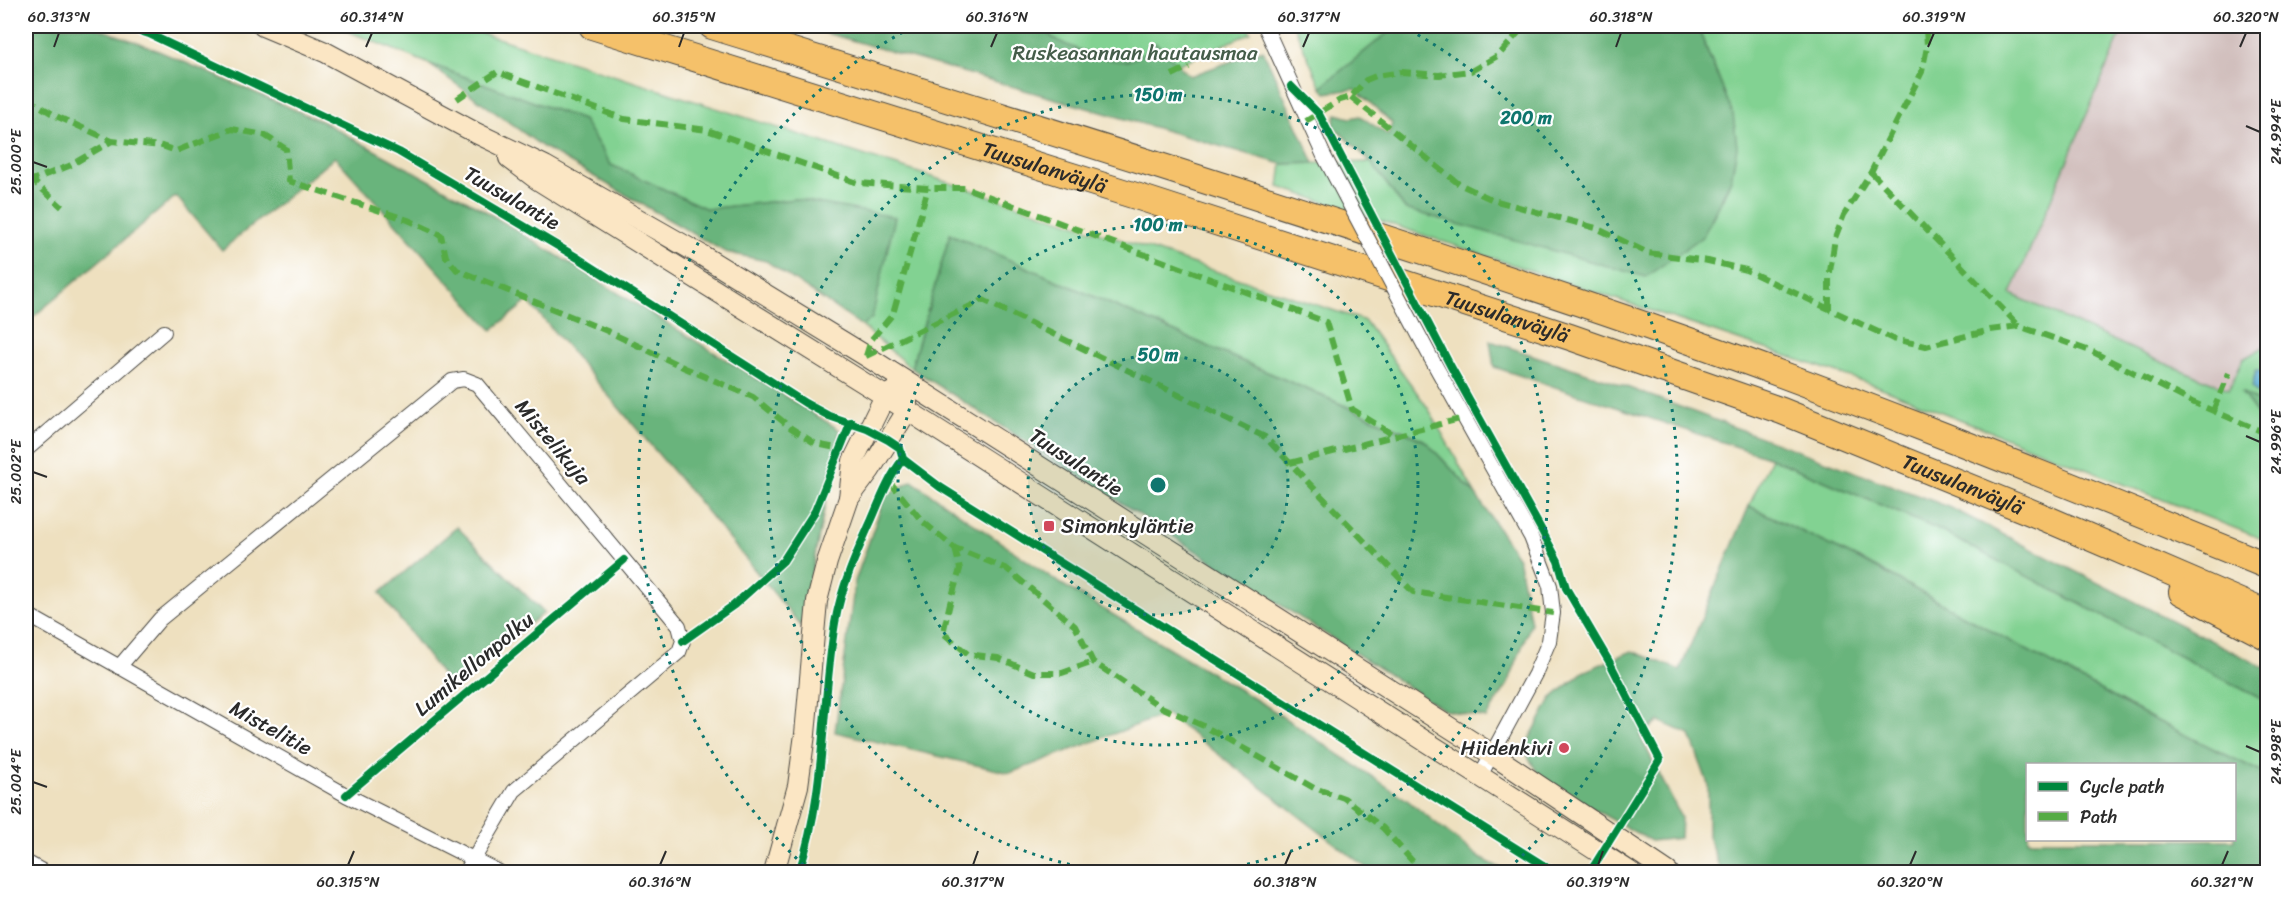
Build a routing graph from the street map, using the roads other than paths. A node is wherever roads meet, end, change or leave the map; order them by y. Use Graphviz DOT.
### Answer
graph roads {
  1 [pos="263,26"];
  2 [pos="592,26"];
  3 [pos="712,26"];
  4 [pos="1265,26"];
  5 [pos="476,134"];
  6 [pos="164,332"];
  7 [pos="908,383"];
  8 [pos="885,396"];
  9 [pos="907,411"];
  10 [pos="26,450"];
  11 [pos="849,498"];
  12 [pos="2045,518"];
  13 [pos="2268,566"];
  14 [pos="26,614"];
  15 [pos="2268,614"];
  16 [pos="2268,637"];
  17 [pos="119,667"];
  18 [pos="1493,755"];
  19 [pos="1480,776"];
  20 [pos="473,860"];
  21 [pos="26,862"];
  22 [pos="44,873"];
  23 [pos="466,873"];
  24 [pos="499,873"];
  25 [pos="774,873"];
  26 [pos="1630,873"];
  27 [pos="1668,873"];
  1 -- 5 [label="main road, Tuusulantie"];
  2 -- 12 [label="highway, Tuusulanväylä"];
  3 -- 13 [label="highway, Tuusulanväylä"];
  4 -- 18 [label="street, bridge"];
  5 -- 7 [label="main road, Tuusulantie"];
  5 -- 8 [label="main road, Tuusulantie"];
  6 -- 10 [label="street"];
  7 -- 8 [label="main road"];
  7 -- 9 [label="main road"];
  7 -- 18 [label="main road, Tuusulantie"];
  8 -- 9 [label="main road, Tuusulantie"];
  8 -- 11 [label="main road"];
  9 -- 11 [label="main road"];
  9 -- 19 [label="main road, Tuusulantie"];
  11 -- 25 [label="main road"];
  12 -- 15 [label="highway, Tuusulanväylä"];
  12 -- 16 [label="highway"];
  14 -- 17 [label="street, Mistelitie"];
  17 -- 20 [label="street, Mistelitie"];
  17 -- 20 [label="street, Mistelikuja"];
  18 -- 19 [label="street"];
  18 -- 27 [label="main road, Tuusulantie"];
  19 -- 26 [label="main road, Tuusulantie"];
  20 -- 23 [label="street, Mistelikuja"];
  20 -- 24 [label="street, Mistelitie"];
  21 -- 22 [label="street"];
}
